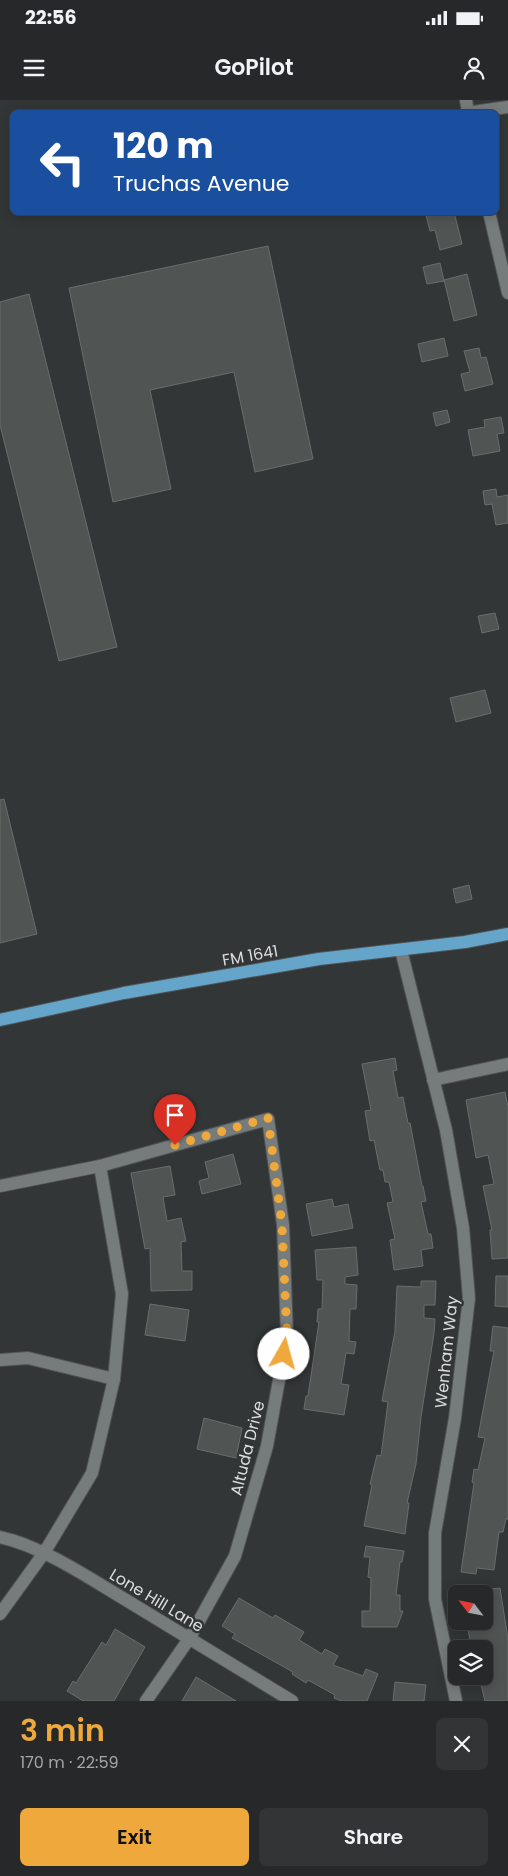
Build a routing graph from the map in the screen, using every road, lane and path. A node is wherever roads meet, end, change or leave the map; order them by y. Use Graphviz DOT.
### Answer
graph roads {
  1 [pos="508,107"];
  2 [pos="487,110"];
  3 [pos="490,215"];
  4 [pos="508,293"];
  5 [pos="508,934"];
  6 [pos="401,950"];
  7 [pos="0,1020"];
  8 [pos="508,1064"];
  9 [pos="433,1080"];
  10 [pos="100,1166"];
  11 [pos="0,1186"];
  12 [pos="0,1360"];
  13 [pos="114,1379"];
  14 [pos="0,1537"];
  15 [pos="44,1553"];
  16 [pos="0,1614"];
  17 [pos="189,1638"];
  18 [pos="146,1701"];
  19 [pos="292,1701"];
  20 [pos="456,1701"];
  1 -- 2 [label="street"];
  3 -- 4 [label="street"];
  5 -- 6 [label="main road, FM 1641 / FM 1641"];
  6 -- 7 [label="main road, FM 1641 / FM 1641"];
  6 -- 9 [label="street, Wenham Way"];
  8 -- 9 [label="street"];
  9 -- 20 [label="street, Wenham Way"];
  10 -- 11 [label="street"];
  10 -- 13 [label="street"];
  10 -- 17 [label="street, Altuda Drive"];
  12 -- 13 [label="street"];
  13 -- 15 [label="street"];
  14 -- 15 [label="street, Lone Hill Lane"];
  15 -- 16 [label="street"];
  15 -- 17 [label="street, Lone Hill Lane"];
  17 -- 18 [label="street, Altuda Drive"];
  17 -- 19 [label="street, Lone Hill Lane"];
}
